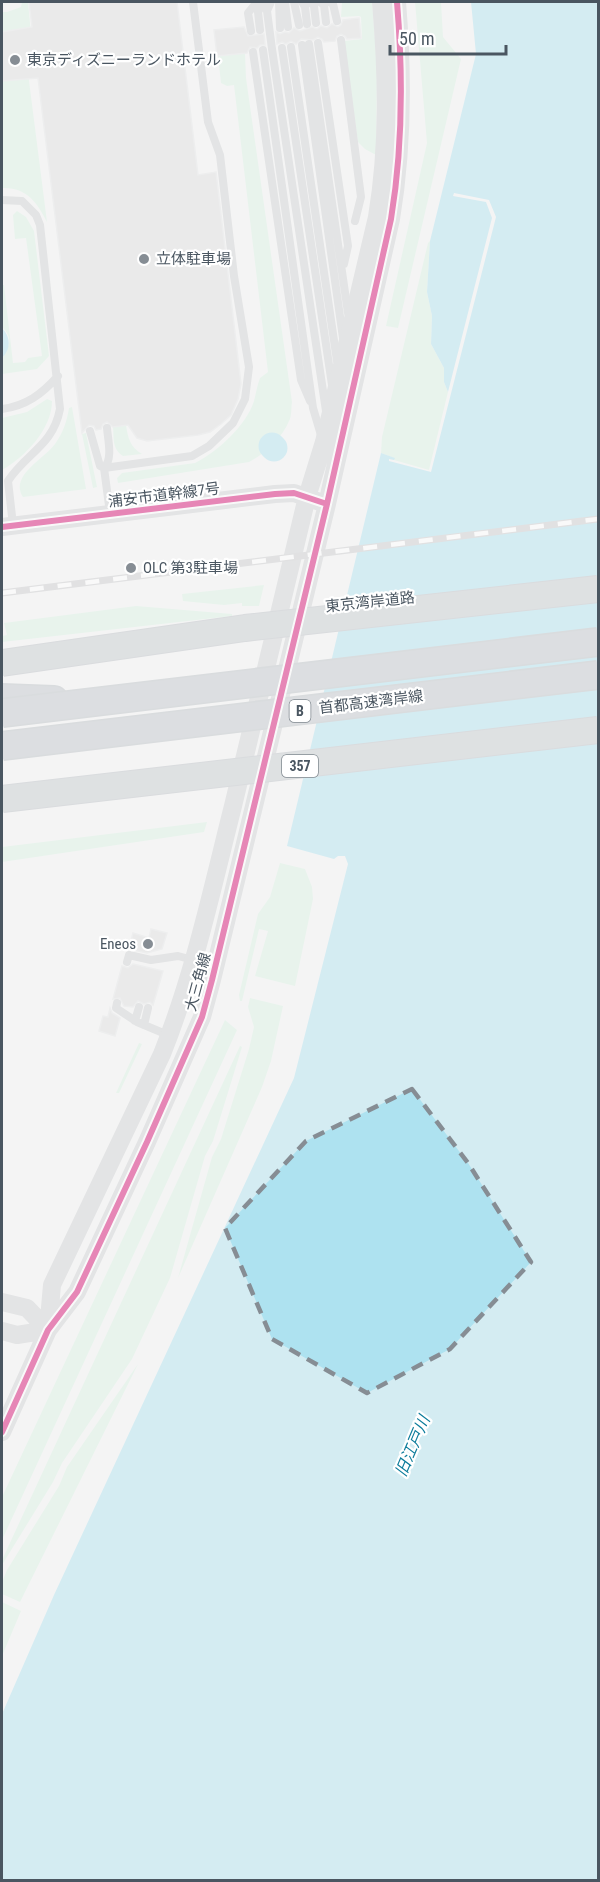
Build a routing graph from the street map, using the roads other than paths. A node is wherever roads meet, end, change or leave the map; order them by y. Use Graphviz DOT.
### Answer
graph roads {
  1 [pos="193,2"];
  2 [pos="257,2"];
  3 [pos="264,2"];
  4 [pos="271,2"];
  5 [pos="279,2"];
  6 [pos="285,2"];
  7 [pos="294,2"];
  8 [pos="302,2"];
  9 [pos="310,2"];
  10 [pos="320,2"];
  11 [pos="329,2"];
  12 [pos="381,2"];
  13 [pos="397,2"];
  14 [pos="337,21"];
  15 [pos="326,22"];
  16 [pos="316,23"];
  17 [pos="260,30"];
  18 [pos="251,31"];
  19 [pos="340,40"];
  20 [pos="318,43"];
  21 [pos="263,50"];
  22 [pos="253,52"];
  23 [pos="2,200"];
  24 [pos="356,221"];
  25 [pos="342,271"];
  26 [pos="350,326"];
  27 [pos="345,351"];
  28 [pos="57,376"];
  29 [pos="339,377"];
  30 [pos="333,398"];
  31 [pos="313,408"];
  32 [pos="2,409"];
  33 [pos="107,428"];
  34 [pos="90,431"];
  35 [pos="326,433"];
  36 [pos="104,468"];
  37 [pos="5,479"];
  38 [pos="307,497"];
  39 [pos="327,504"];
  40 [pos="110,513"];
  41 [pos="7,526"];
  42 [pos="598,589"];
  43 [pos="598,642"];
  44 [pos="2,663"];
  45 [pos="598,675"];
  46 [pos="2,698"];
  47 [pos="87,703"];
  48 [pos="2,712"];
  49 [pos="598,730"];
  50 [pos="2,746"];
  51 [pos="2,799"];
  52 [pos="161,960"];
  53 [pos="194,960"];
  54 [pos="127,962"];
  55 [pos="158,970"];
  56 [pos="117,1003"];
  57 [pos="139,1007"];
  58 [pos="148,1008"];
  59 [pos="135,1021"];
  60 [pos="144,1025"];
  61 [pos="170,1035"];
  62 [pos="2,1302"];
  63 [pos="48,1330"];
  64 [pos="2,1331"];
  65 [pos="2,1432"];
  1 -- 36 [label="lane"];
  2 -- 18 [label="lane"];
  3 -- 17 [label="lane"];
  4 -- 35 [label="lane"];
  5 -- 6 [label="lane"];
  7 -- 8 [label="lane"];
  9 -- 16 [label="lane"];
  10 -- 15 [label="lane"];
  11 -- 14 [label="lane"];
  12 -- 26 [label="street, 大三角線"];
  13 -- 39 [label="street, 大三角線"];
  19 -- 24 [label="lane"];
  20 -- 25 [label="lane"];
  21 -- 31 [label="lane"];
  22 -- 31 [label="lane"];
  23 -- 28 [label="lane"];
  25 -- 26 [label="lane"];
  25 -- 27 [label="lane"];
  26 -- 27 [label="street, 大三角線"];
  27 -- 29 [label="street, 大三角線"];
  28 -- 32 [label="lane"];
  28 -- 37 [label="lane"];
  29 -- 30 [label="street, 大三角線"];
  29 -- 30 [label="lane"];
  30 -- 35 [label="street, 大三角線"];
  31 -- 35 [label="lane"];
  33 -- 36 [label="lane"];
  34 -- 36 [label="lane"];
  35 -- 38 [label="street, 大三角線"];
  36 -- 40 [label="lane"];
  37 -- 41 [label="lane"];
  38 -- 39 [label="street, 浦安市道幹線7号"];
  38 -- 40 [label="street, 浦安市道幹線7号"];
  38 -- 53 [label="street, 大三角線"];
  39 -- 63 [label="street, 大三角線"];
  40 -- 41 [label="street, 浦安市道幹線7号"];
  42 -- 44 [label="highway, 東京湾岸道路, bridge"];
  43 -- 47 [label="highway, B, bridge"];
  45 -- 50 [label="highway, 首都高速湾岸線 / B, bridge"];
  46 -- 47 [label="highway, bridge"];
  47 -- 48 [label="highway, B, bridge"];
  49 -- 51 [label="highway, 357, bridge"];
  52 -- 53 [label="lane"];
  52 -- 54 [label="lane"];
  52 -- 55 [label="lane"];
  53 -- 61 [label="street, 大三角線"];
  56 -- 59 [label="lane"];
  57 -- 59 [label="lane"];
  58 -- 60 [label="lane"];
  59 -- 60 [label="lane"];
  60 -- 61 [label="lane"];
  61 -- 63 [label="street, 大三角線"];
  62 -- 63 [label="street"];
  63 -- 64 [label="street"];
  63 -- 65 [label="street, 大三角線"];
}
